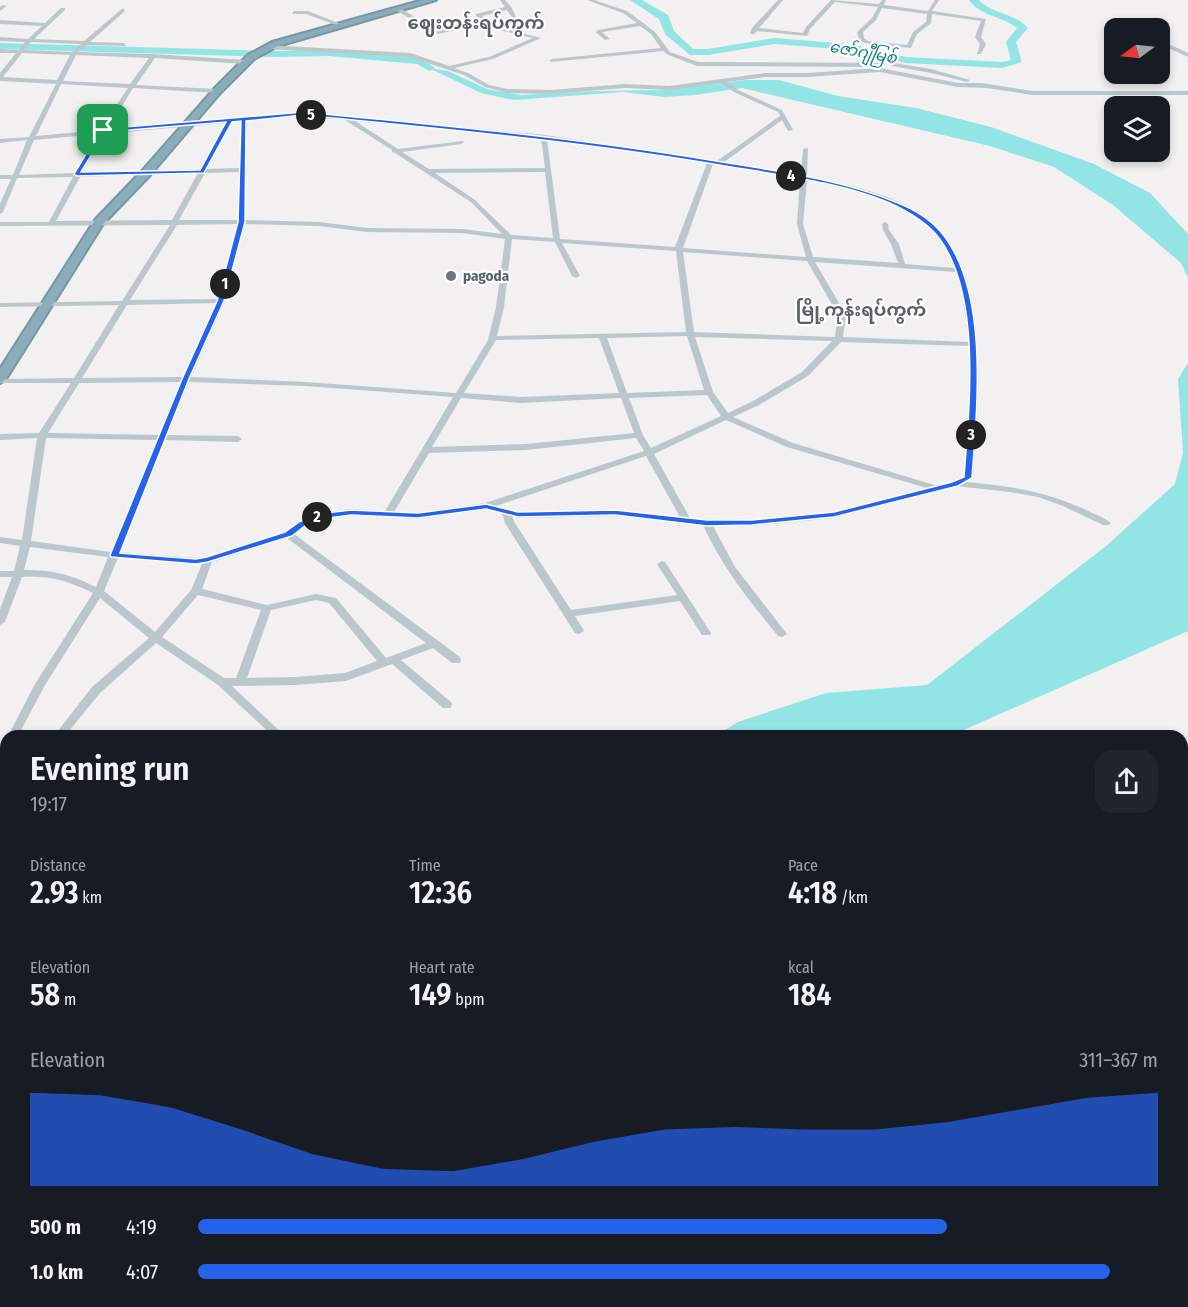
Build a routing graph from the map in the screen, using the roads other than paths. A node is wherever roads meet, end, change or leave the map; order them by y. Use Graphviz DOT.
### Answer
graph roads {
  1 [pos="432,0"];
  2 [pos="502,0"];
  3 [pos="589,0"];
  4 [pos="781,0"];
  5 [pos="834,0"];
  6 [pos="937,0"];
  7 [pos="882,3"];
  8 [pos="509,8"];
  9 [pos="63,9"];
  10 [pos="397,9"];
  11 [pos="123,10"];
  12 [pos="930,11"];
  13 [pos="294,13"];
  14 [pos="515,18"];
  15 [pos="0,22"];
  16 [pos="488,22"];
  17 [pos="338,24"];
  18 [pos="642,24"];
  19 [pos="46,25"];
  20 [pos="0,39"];
  21 [pos="606,39"];
  22 [pos="28,42"];
  23 [pos="86,43"];
  24 [pos="124,45"];
  25 [pos="1170,47"];
  26 [pos="665,49"];
  27 [pos="0,51"];
  28 [pos="19,52"];
  29 [pos="74,53"];
  30 [pos="979,53"];
  31 [pos="256,54"];
  32 [pos="153,56"];
  33 [pos="1188,56"];
  34 [pos="552,61"];
  35 [pos="451,67"];
  36 [pos="0,78"];
  37 [pos="60,81"];
  38 [pos="724,82"];
  39 [pos="132,85"];
  40 [pos="987,86"];
  41 [pos="217,91"];
  42 [pos="1188,93"];
  43 [pos="783,117"];
  44 [pos="347,118"];
  45 [pos="244,119"];
  46 [pos="230,121"];
  47 [pos="189,124"];
  48 [pos="103,130"];
  49 [pos="789,130"];
  50 [pos="544,137"];
  51 [pos="32,138"];
  52 [pos="0,141"];
  53 [pos="461,142"];
  54 [pos="806,149"];
  55 [pos="394,151"];
  56 [pos="715,163"];
  57 [pos="243,170"];
  58 [pos="549,170"];
  59 [pos="425,171"];
  60 [pos="202,172"];
  61 [pos="146,173"];
  62 [pos="77,174"];
  63 [pos="15,176"];
  64 [pos="0,177"];
  65 [pos="803,178"];
  66 [pos="0,212"];
  67 [pos="99,222"];
  68 [pos="175,222"];
  69 [pos="241,222"];
  70 [pos="52,223"];
  71 [pos="0,224"];
  72 [pos="885,224"];
  73 [pos="509,237"];
  74 [pos="557,240"];
  75 [pos="679,248"];
  76 [pos="810,260"];
  77 [pos="902,266"];
  78 [pos="958,270"];
  79 [pos="576,276"];
  80 [pos="221,301"];
  81 [pos="125,303"];
  82 [pos="48,304"];
  83 [pos="0,305"];
  84 [pos="690,334"];
  85 [pos="602,336"];
  86 [pos="492,338"];
  87 [pos="840,339"];
  88 [pos="972,344"];
  89 [pos="186,379"];
  90 [pos="0,380"];
  91 [pos="76,381"];
  92 [pos="709,392"];
  93 [pos="459,396"];
  94 [pos="626,397"];
  95 [pos="726,417"];
  96 [pos="42,435"];
  97 [pos="639,435"];
  98 [pos="163,436"];
  99 [pos="0,437"];
  100 [pos="238,439"];
  101 [pos="426,450"];
  102 [pos="650,452"];
  103 [pos="955,484"];
  104 [pos="938,488"];
  105 [pos="486,506"];
  106 [pos="506,512"];
  107 [pos="388,514"];
  108 [pos="687,521"];
  109 [pos="707,523"];
  110 [pos="1106,524"];
  111 [pos="288,534"];
  112 [pos="0,540"];
  113 [pos="26,542"];
  114 [pos="114,555"];
  115 [pos="208,560"];
  116 [pos="662,564"];
  117 [pos="0,574"];
  118 [pos="18,574"];
  119 [pos="196,591"];
  120 [pos="99,592"];
  121 [pos="683,597"];
  122 [pos="267,608"];
  123 [pos="568,614"];
  124 [pos="0,622"];
  125 [pos="579,631"];
  126 [pos="706,633"];
  127 [pos="782,634"];
  128 [pos="156,638"];
  129 [pos="433,644"];
  130 [pos="456,660"];
  131 [pos="389,661"];
  132 [pos="222,682"];
  133 [pos="240,682"];
  134 [pos="447,705"];
  135 [pos="16,730"];
  136 [pos="64,730"];
  137 [pos="273,730"];
  1 -- 10 [label="highway"];
  2 -- 8 [label="street"];
  3 -- 18 [label="street"];
  4 -- 5 [label="street"];
  5 -- 7 [label="street"];
  6 -- 12 [label="street"];
  7 -- 12 [label="street"];
  7 -- 12 [label="street"];
  8 -- 14 [label="street"];
  8 -- 16 [label="street"];
  9 -- 19 [label="street"];
  10 -- 16 [label="street"];
  10 -- 17 [label="highway"];
  11 -- 23 [label="street"];
  12 -- 30 [label="street"];
  13 -- 17 [label="street"];
  15 -- 19 [label="street"];
  16 -- 35 [label="street"];
  17 -- 31 [label="highway"];
  18 -- 21 [label="street"];
  18 -- 26 [label="street"];
  19 -- 22 [label="street"];
  20 -- 22 [label="street"];
  22 -- 23 [label="street"];
  22 -- 28 [label="street"];
  23 -- 24 [label="street"];
  23 -- 29 [label="street"];
  25 -- 33 [label="street"];
  26 -- 34 [label="street"];
  26 -- 40 [label="street"];
  27 -- 28 [label="street"];
  28 -- 29 [label="street"];
  28 -- 36 [label="street"];
  29 -- 32 [label="street"];
  29 -- 37 [label="street"];
  31 -- 32 [label="street"];
  31 -- 35 [label="street"];
  31 -- 41 [label="highway"];
  32 -- 39 [label="street"];
  35 -- 38 [label="street"];
  36 -- 37 [label="street"];
  37 -- 39 [label="street"];
  37 -- 51 [label="street"];
  38 -- 40 [label="street"];
  38 -- 43 [label="street"];
  39 -- 41 [label="street"];
  39 -- 48 [label="street"];
  40 -- 42 [label="street"];
  41 -- 47 [label="highway"];
  43 -- 49 [label="street"];
  43 -- 56 [label="street"];
  44 -- 45 [label="street"];
  44 -- 50 [label="street"];
  44 -- 55 [label="street"];
  45 -- 46 [label="street"];
  45 -- 57 [label="street"];
  46 -- 47 [label="street"];
  46 -- 60 [label="street"];
  47 -- 48 [label="street"];
  47 -- 61 [label="highway"];
  48 -- 51 [label="street"];
  48 -- 62 [label="street"];
  50 -- 56 [label="street"];
  50 -- 58 [label="street"];
  51 -- 52 [label="street"];
  51 -- 63 [label="street"];
  53 -- 55 [label="street"];
  54 -- 65 [label="street"];
  55 -- 59 [label="street"];
  56 -- 65 [label="street"];
  56 -- 75 [label="street"];
  57 -- 60 [label="street"];
  57 -- 69 [label="street"];
  58 -- 59 [label="street"];
  58 -- 74 [label="street"];
  59 -- 73 [label="street"];
  60 -- 61 [label="street"];
  60 -- 68 [label="street"];
  61 -- 62 [label="street"];
  61 -- 67 [label="highway"];
  62 -- 63 [label="street"];
  62 -- 70 [label="street"];
  63 -- 64 [label="street"];
  63 -- 66 [label="street"];
  65 -- 76 [label="street"];
  65 -- 78 [label="street"];
  67 -- 68 [label="street"];
  67 -- 70 [label="street"];
  67 -- 82 [label="highway"];
  68 -- 69 [label="street"];
  68 -- 81 [label="street"];
  69 -- 73 [label="street"];
  69 -- 80 [label="street"];
  70 -- 71 [label="street"];
  72 -- 77 [label="street"];
  73 -- 74 [label="street"];
  73 -- 86 [label="street"];
  74 -- 75 [label="street"];
  74 -- 79 [label="street"];
  75 -- 76 [label="street"];
  75 -- 84 [label="street"];
  76 -- 77 [label="street"];
  76 -- 87 [label="street"];
  77 -- 78 [label="street"];
  78 -- 88 [label="street"];
  80 -- 81 [label="street"];
  80 -- 89 [label="street"];
  81 -- 82 [label="street"];
  81 -- 91 [label="street"];
  82 -- 83 [label="street"];
  82 -- 90 [label="highway"];
  84 -- 85 [label="street"];
  84 -- 87 [label="street"];
  84 -- 92 [label="street"];
  85 -- 86 [label="street"];
  85 -- 94 [label="street"];
  86 -- 93 [label="street"];
  87 -- 88 [label="street"];
  87 -- 95 [label="street"];
  88 -- 103 [label="street"];
  89 -- 91 [label="street"];
  89 -- 93 [label="street"];
  89 -- 98 [label="street"];
  90 -- 91 [label="street"];
  91 -- 96 [label="street"];
  92 -- 94 [label="street"];
  92 -- 95 [label="street"];
  93 -- 94 [label="street"];
  93 -- 101 [label="street"];
  94 -- 97 [label="street"];
  95 -- 102 [label="street"];
  95 -- 104 [label="street"];
  96 -- 98 [label="street"];
  96 -- 99 [label="street"];
  96 -- 113 [label="street"];
  97 -- 101 [label="street"];
  97 -- 102 [label="street"];
  98 -- 100 [label="street"];
  98 -- 114 [label="street"];
  101 -- 107 [label="street"];
  102 -- 105 [label="street"];
  102 -- 108 [label="street"];
  103 -- 104 [label="street"];
  103 -- 110 [label="street"];
  104 -- 109 [label="street"];
  105 -- 106 [label="street"];
  105 -- 107 [label="street"];
  106 -- 108 [label="street"];
  106 -- 123 [label="street"];
  107 -- 111 [label="street"];
  108 -- 109 [label="street"];
  109 -- 127 [label="street"];
  111 -- 115 [label="street"];
  111 -- 129 [label="street"];
  112 -- 113 [label="street"];
  113 -- 114 [label="street"];
  113 -- 118 [label="street"];
  114 -- 115 [label="street"];
  114 -- 120 [label="street"];
  115 -- 119 [label="street"];
  116 -- 121 [label="street"];
  117 -- 118 [label="street"];
  118 -- 120 [label="street"];
  118 -- 124 [label="street"];
  119 -- 122 [label="street"];
  119 -- 128 [label="street"];
  120 -- 128 [label="street"];
  120 -- 135 [label="street"];
  121 -- 123 [label="street"];
  121 -- 126 [label="street"];
  122 -- 131 [label="street"];
  122 -- 133 [label="street"];
  123 -- 125 [label="street"];
  128 -- 132 [label="street"];
  128 -- 136 [label="street"];
  129 -- 130 [label="street"];
  129 -- 131 [label="street"];
  131 -- 133 [label="street"];
  131 -- 134 [label="street"];
  132 -- 133 [label="street"];
  132 -- 137 [label="street"];
}
